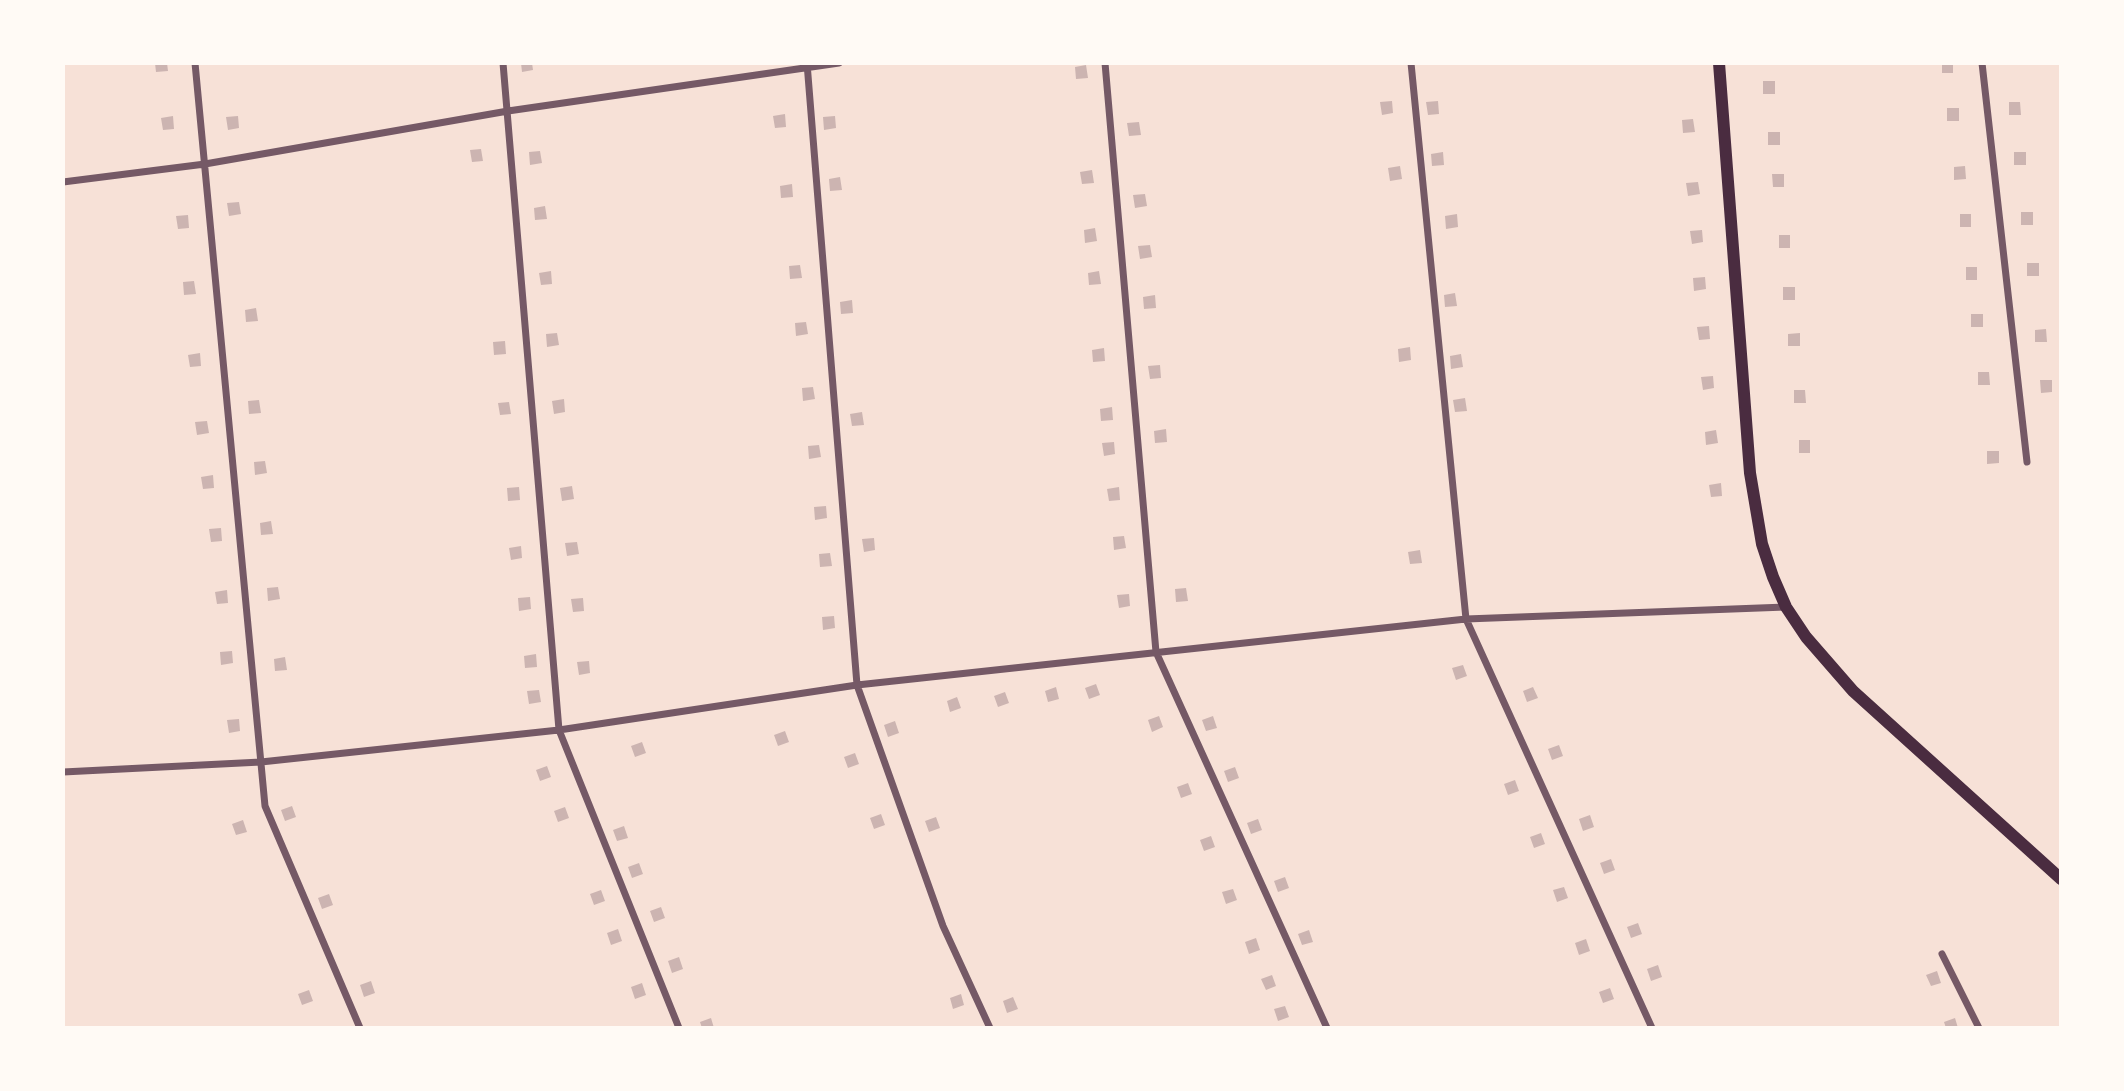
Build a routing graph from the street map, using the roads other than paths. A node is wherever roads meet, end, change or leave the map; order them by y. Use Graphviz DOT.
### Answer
graph roads {
  1 [pos="195,63"];
  2 [pos="503,63"];
  3 [pos="839,63"];
  4 [pos="1105,63"];
  5 [pos="1411,63"];
  6 [pos="1719,63"];
  7 [pos="1982,63"];
  8 [pos="808,65"];
  9 [pos="508,111"];
  10 [pos="205,164"];
  11 [pos="63,182"];
  12 [pos="2027,462"];
  13 [pos="1786,607"];
  14 [pos="1466,619"];
  15 [pos="1156,652"];
  16 [pos="858,685"];
  17 [pos="559,730"];
  18 [pos="261,762"];
  19 [pos="63,772"];
  20 [pos="2061,879"];
  21 [pos="1942,954"];
  22 [pos="360,1028"];
  23 [pos="679,1028"];
  24 [pos="990,1028"];
  25 [pos="1327,1028"];
  26 [pos="1651,1028"];
  27 [pos="1979,1028"];
  1 -- 10 [label="street"];
  2 -- 9 [label="street"];
  3 -- 8 [label="street"];
  4 -- 15 [label="street"];
  5 -- 14 [label="street"];
  6 -- 13 [label="main road"];
  7 -- 12 [label="street"];
  8 -- 9 [label="street"];
  8 -- 16 [label="street"];
  9 -- 10 [label="street"];
  9 -- 17 [label="street"];
  10 -- 11 [label="street"];
  10 -- 18 [label="street"];
  13 -- 14 [label="street"];
  13 -- 20 [label="main road"];
  14 -- 15 [label="street"];
  14 -- 26 [label="street"];
  15 -- 16 [label="street"];
  15 -- 25 [label="street"];
  16 -- 17 [label="street"];
  16 -- 24 [label="street"];
  17 -- 18 [label="street"];
  17 -- 23 [label="street"];
  18 -- 19 [label="street"];
  18 -- 22 [label="street"];
  21 -- 27 [label="street"];
}
